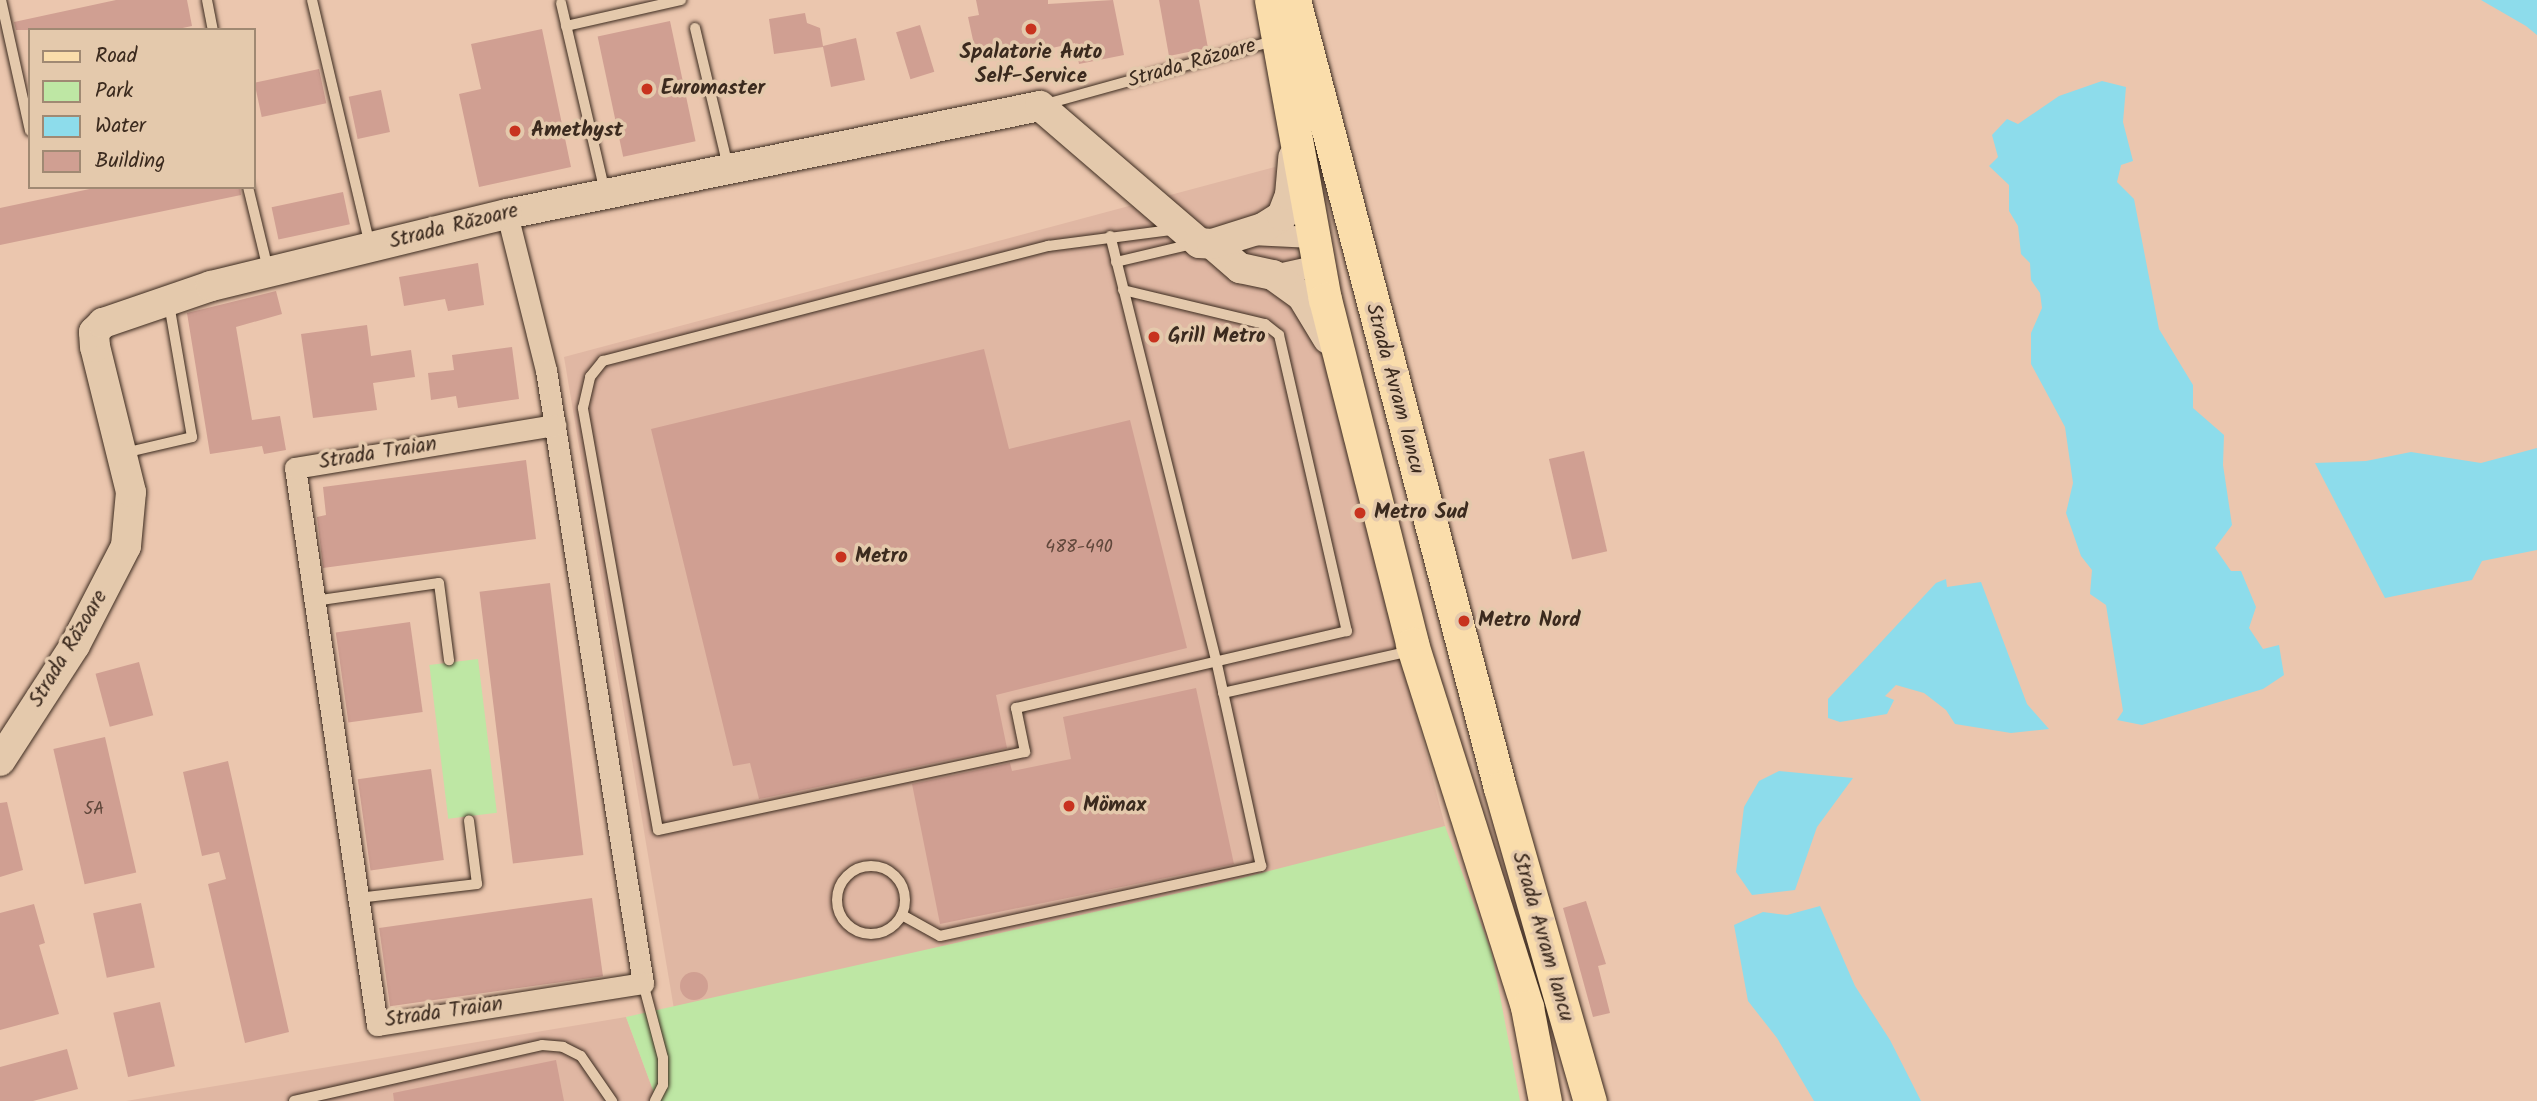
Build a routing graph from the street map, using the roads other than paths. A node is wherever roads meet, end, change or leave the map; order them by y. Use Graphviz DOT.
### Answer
graph roads {
  1 [pos="1,0"];
  2 [pos="207,0"];
  3 [pos="312,0"];
  4 [pos="681,0"];
  5 [pos="1271,0"];
  6 [pos="1294,0"];
  7 [pos="561,3"];
  8 [pos="566,26"];
  9 [pos="213,28"];
  10 [pos="695,28"];
  11 [pos="1279,40"];
  12 [pos="1040,106"];
  13 [pos="28,122"];
  14 [pos="1293,125"];
  15 [pos="728,167"];
  16 [pos="248,189"];
  17 [pos="605,192"];
  18 [pos="507,214"];
  19 [pos="1243,234"];
  20 [pos="1110,236"];
  21 [pos="1206,243"];
  22 [pos="370,247"];
  23 [pos="1315,251"];
  24 [pos="1116,262"];
  25 [pos="269,272"];
  26 [pos="1273,275"];
  27 [pos="1123,290"];
  28 [pos="169,302"];
  29 [pos="1342,366"];
  30 [pos="555,425"];
  31 [pos="122,453"];
  32 [pos="314,601"];
  33 [pos="1414,651"];
  34 [pos="449,660"];
  35 [pos="1216,660"];
  36 [pos="1223,693"];
  37 [pos="0,761"];
  38 [pos="469,821"];
  39 [pos="358,898"];
  40 [pos="902,915"];
  41 [pos="643,983"];
  42 [pos="294,1101"];
  43 [pos="612,1101"];
  44 [pos="655,1101"];
  45 [pos="1545,1101"];
  46 [pos="1590,1101"];
  1 -- 13 [label="lane"];
  2 -- 9 [label="lane"];
  3 -- 22 [label="lane"];
  4 -- 8 [label="lane"];
  5 -- 11 [label="main road, Strada Avram Iancu"];
  6 -- 46 [label="main road, Strada Avram Iancu"];
  7 -- 8 [label="lane"];
  8 -- 17 [label="lane"];
  10 -- 15 [label="lane"];
  11 -- 12 [label="lane, Strada Răzoare"];
  11 -- 14 [label="main road, Strada Avram Iancu"];
  12 -- 15 [label="street, Strada Răzoare"];
  12 -- 21 [label="street"];
  14 -- 19 [label="street"];
  14 -- 23 [label="main road, Strada Avram Iancu"];
  15 -- 17 [label="street, Strada Răzoare"];
  16 -- 25 [label="lane"];
  17 -- 18 [label="street, Strada Răzoare"];
  18 -- 22 [label="street, Strada Răzoare"];
  18 -- 30 [label="street"];
  19 -- 21 [label="street"];
  19 -- 23 [label="street"];
  20 -- 21 [label="lane"];
  20 -- 24 [label="lane"];
  20 -- 35 [label="lane"];
  21 -- 24 [label="lane"];
  21 -- 26 [label="street"];
  22 -- 25 [label="street, Strada Răzoare"];
  23 -- 26 [label="street"];
  23 -- 29 [label="main road, Strada Avram Iancu"];
  24 -- 27 [label="lane"];
  25 -- 28 [label="street, Strada Răzoare"];
  26 -- 29 [label="street"];
  27 -- 35 [label="lane"];
  27 -- 35 [label="lane"];
  28 -- 31 [label="street, Strada Răzoare"];
  28 -- 31 [label="lane"];
  29 -- 33 [label="main road, Strada Avram Iancu"];
  30 -- 32 [label="street, Strada Traian"];
  30 -- 41 [label="street"];
  31 -- 37 [label="street, Strada Răzoare"];
  32 -- 34 [label="lane"];
  32 -- 39 [label="street, Strada Traian"];
  33 -- 36 [label="lane"];
  33 -- 45 [label="main road, Strada Avram Iancu"];
  35 -- 36 [label="lane"];
  36 -- 40 [label="lane"];
  38 -- 39 [label="lane"];
  39 -- 41 [label="street, Strada Traian"];
  40 -- 40 [label="lane"];
  41 -- 44 [label="lane"];
  42 -- 43 [label="lane"];
}
